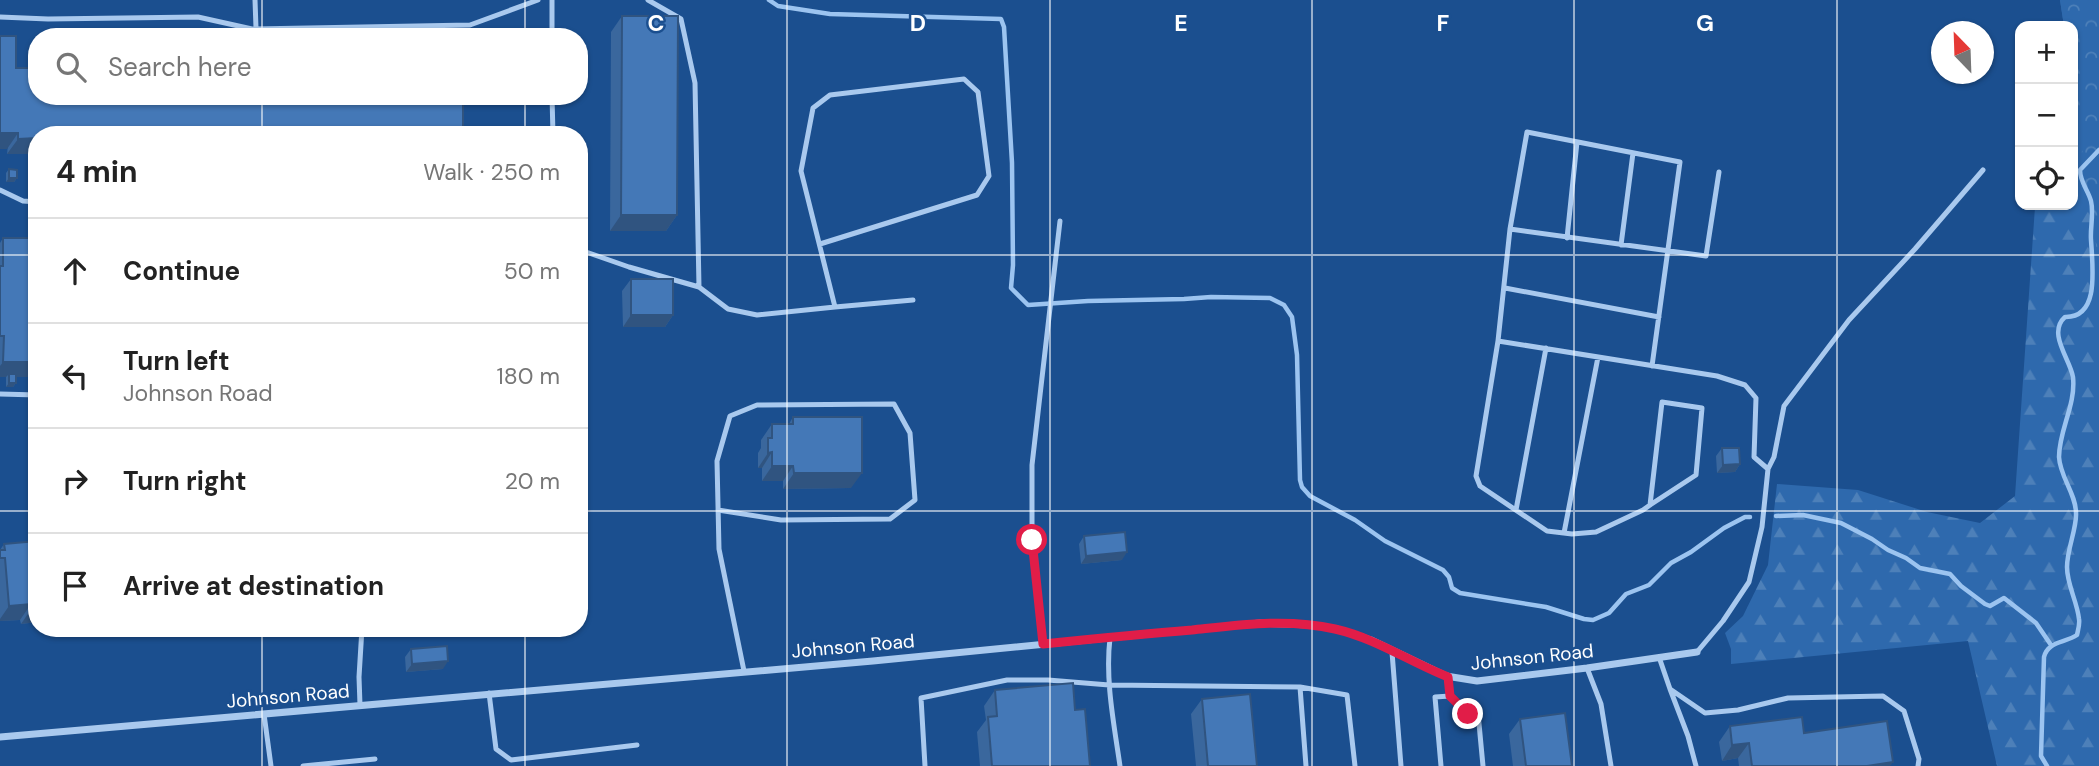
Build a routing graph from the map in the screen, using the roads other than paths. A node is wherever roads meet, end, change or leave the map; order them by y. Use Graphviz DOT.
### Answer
graph roads {
  1 [pos="255,0"];
  2 [pos="538,0"];
  3 [pos="552,0"];
  4 [pos="648,0"];
  5 [pos="0,17"];
  6 [pos="251,28"];
  7 [pos="256,28"];
  8 [pos="310,28"];
  9 [pos="552,28"];
  10 [pos="552,105"];
  11 [pos="553,126"];
  12 [pos="1577,142"];
  13 [pos="1633,152"];
  14 [pos="1983,170"];
  15 [pos="1719,172"];
  16 [pos="0,190"];
  17 [pos="28,201"];
  18 [pos="1060,221"];
  19 [pos="1510,229"];
  20 [pos="1567,238"];
  21 [pos="820,244"];
  22 [pos="1620,245"];
  23 [pos="1668,251"];
  24 [pos="588,253"];
  25 [pos="699,287"];
  26 [pos="1505,288"];
  27 [pos="913,300"];
  28 [pos="835,307"];
  29 [pos="1659,317"];
  30 [pos="1498,341"];
  31 [pos="1546,348"];
  32 [pos="1598,357"];
  33 [pos="1653,366"];
  34 [pos="0,394"];
  35 [pos="28,395"];
  36 [pos="1768,468"];
  37 [pos="1650,505"];
  38 [pos="718,510"];
  39 [pos="1516,510"];
  40 [pos="1564,533"];
  41 [pos="361,637"];
  42 [pos="1110,638"];
  43 [pos="1043,644"];
  44 [pos="1392,652"];
  45 [pos="1697,652"];
  46 [pos="1659,657"];
  47 [pos="1587,668"];
  48 [pos="744,671"];
  49 [pos="1448,677"];
  50 [pos="1109,685"];
  51 [pos="1300,687"];
  52 [pos="1670,689"];
  53 [pos="489,693"];
  54 [pos="1450,696"];
  55 [pos="360,705"];
  56 [pos="264,714"];
  57 [pos="0,737"];
  58 [pos="637,746"];
  59 [pos="375,759"];
  60 [pos="271,766"];
  61 [pos="303,766"];
  62 [pos="925,766"];
  63 [pos="1120,766"];
  64 [pos="1306,766"];
  65 [pos="1355,766"];
  66 [pos="1401,766"];
  67 [pos="1441,766"];
  68 [pos="1483,766"];
  69 [pos="1611,766"];
  70 [pos="1696,766"];
  71 [pos="1918,766"];
  1 -- 7 [label="lane"];
  2 -- 8 [label="lane"];
  3 -- 9 [label="lane"];
  4 -- 25 [label="lane"];
  5 -- 6 [label="lane"];
  10 -- 11 [label="lane"];
  12 -- 13 [label="lane"];
  12 -- 19 [label="lane"];
  12 -- 20 [label="lane"];
  13 -- 22 [label="lane"];
  13 -- 23 [label="lane"];
  14 -- 36 [label="lane"];
  15 -- 23 [label="lane"];
  16 -- 17 [label="lane"];
  18 -- 43 [label="lane"];
  19 -- 20 [label="lane"];
  19 -- 26 [label="lane"];
  20 -- 22 [label="lane"];
  21 -- 21 [label="lane"];
  21 -- 28 [label="lane"];
  22 -- 23 [label="lane"];
  23 -- 29 [label="lane"];
  24 -- 25 [label="lane"];
  25 -- 28 [label="lane"];
  26 -- 29 [label="lane"];
  26 -- 30 [label="lane"];
  27 -- 28 [label="lane"];
  29 -- 33 [label="lane"];
  30 -- 31 [label="lane"];
  30 -- 39 [label="lane"];
  31 -- 32 [label="lane"];
  31 -- 39 [label="lane"];
  32 -- 33 [label="lane"];
  32 -- 40 [label="lane"];
  33 -- 36 [label="lane"];
  34 -- 35 [label="lane"];
  36 -- 45 [label="lane"];
  37 -- 37 [label="lane"];
  37 -- 40 [label="lane"];
  38 -- 38 [label="lane"];
  38 -- 48 [label="lane"];
  39 -- 40 [label="lane"];
  41 -- 55 [label="lane"];
  42 -- 43 [label="street, Johnson Road"];
  42 -- 44 [label="street, Johnson Road"];
  42 -- 50 [label="lane"];
  43 -- 48 [label="street, Johnson Road"];
  44 -- 49 [label="street, Johnson Road"];
  44 -- 66 [label="lane"];
  45 -- 46 [label="street, Johnson Road"];
  46 -- 47 [label="street, Johnson Road"];
  46 -- 52 [label="lane"];
  47 -- 49 [label="street, Johnson Road"];
  47 -- 69 [label="lane"];
  48 -- 53 [label="street, Johnson Road"];
  49 -- 54 [label="lane"];
  50 -- 51 [label="lane"];
  50 -- 62 [label="lane"];
  50 -- 63 [label="lane"];
  51 -- 64 [label="lane"];
  51 -- 65 [label="lane"];
  52 -- 70 [label="lane"];
  52 -- 71 [label="lane"];
  53 -- 55 [label="street, Johnson Road"];
  53 -- 58 [label="lane"];
  54 -- 67 [label="lane"];
  54 -- 68 [label="lane"];
  55 -- 56 [label="street, Johnson Road"];
  56 -- 57 [label="street, Johnson Road"];
  56 -- 60 [label="lane"];
  59 -- 61 [label="lane"];
}
